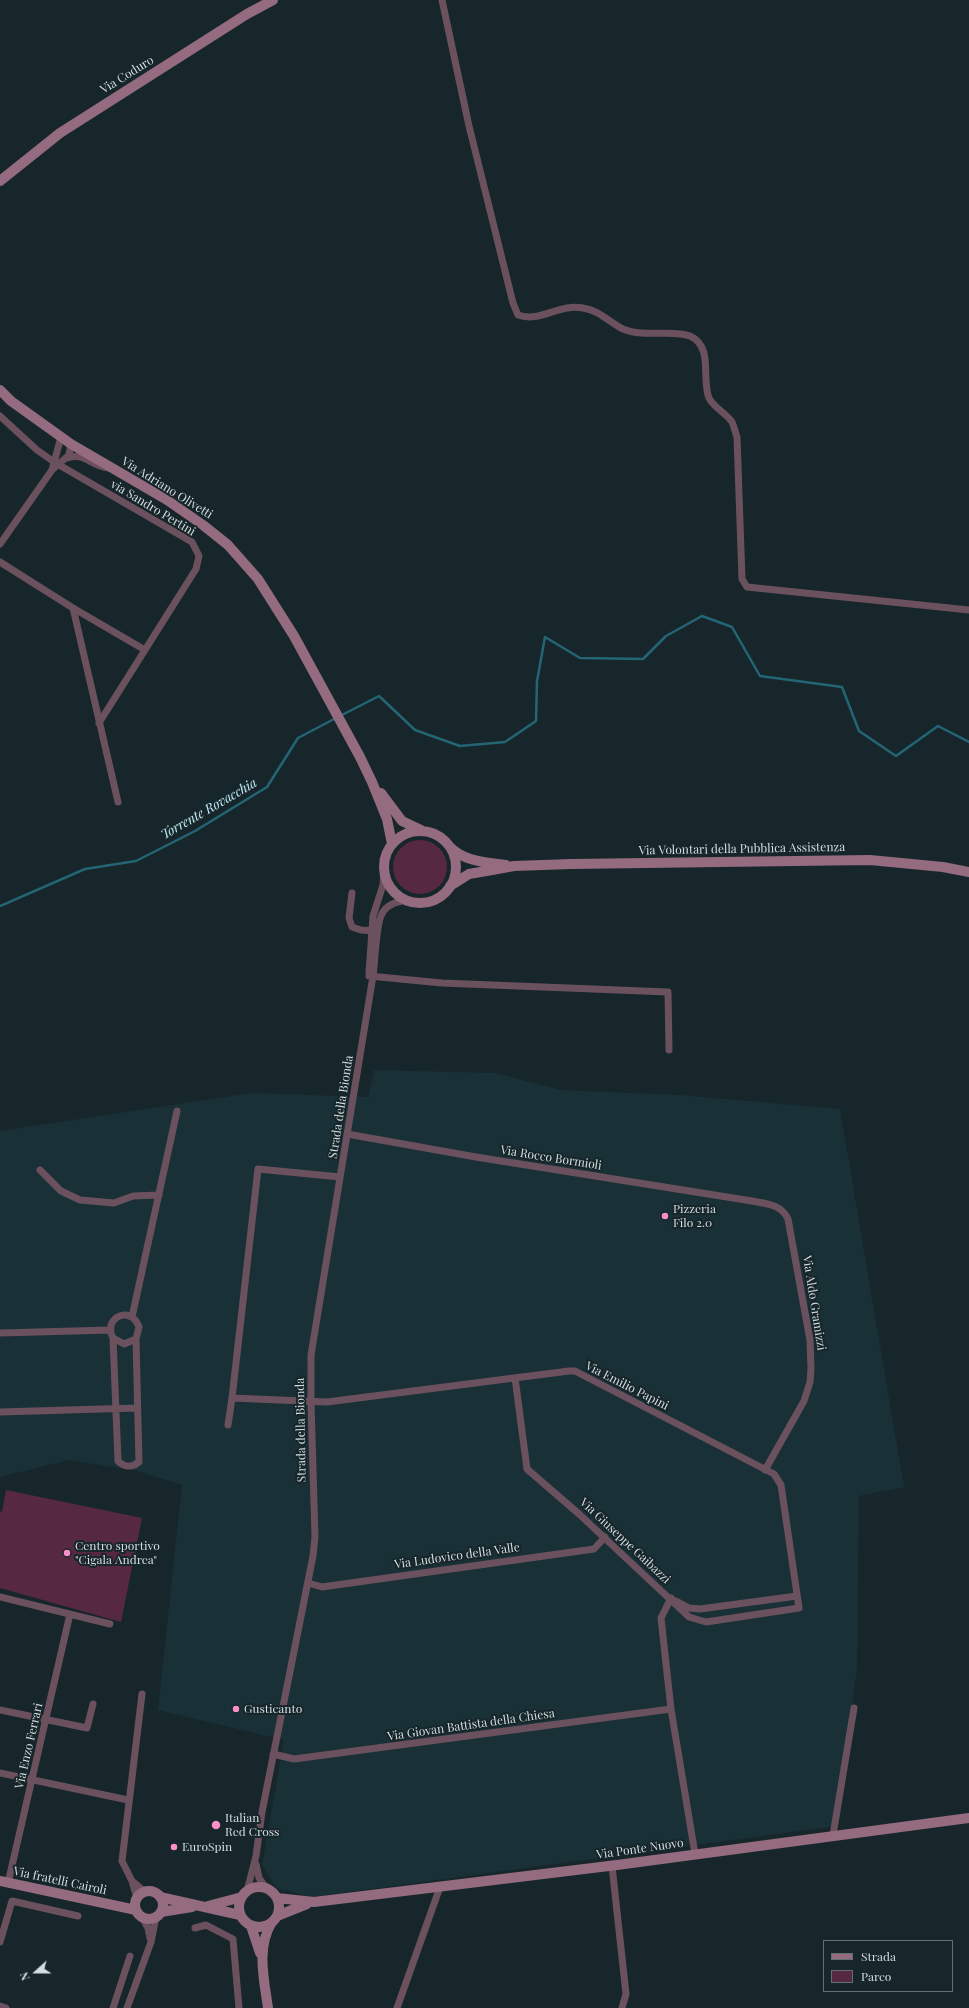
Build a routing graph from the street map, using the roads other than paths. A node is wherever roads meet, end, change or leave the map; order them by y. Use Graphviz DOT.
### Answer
graph roads {
  1 [pos="273,0"];
  2 [pos="442,0"];
  3 [pos="0,181"];
  4 [pos="0,390"];
  5 [pos="0,416"];
  6 [pos="61,437"];
  7 [pos="71,444"];
  8 [pos="67,458"];
  9 [pos="55,466"];
  10 [pos="111,468"];
  11 [pos="0,544"];
  12 [pos="0,562"];
  13 [pos="73,608"];
  14 [pos="969,610"];
  15 [pos="145,650"];
  16 [pos="99,723"];
  17 [pos="372,782"];
  18 [pos="118,802"];
  19 [pos="424,831"];
  20 [pos="392,844"];
  21 [pos="448,845"];
  22 [pos="514,866"];
  23 [pos="384,872"];
  24 [pos="969,872"];
  25 [pos="450,886"];
  26 [pos="352,893"];
  27 [pos="406,900"];
  28 [pos="375,931"];
  29 [pos="371,976"];
  30 [pos="669,1050"];
  31 [pos="177,1111"];
  32 [pos="347,1134"];
  33 [pos="40,1170"];
  34 [pos="340,1177"];
  35 [pos="159,1195"];
  36 [pos="752,1201"];
  37 [pos="132,1317"];
  38 [pos="111,1330"];
  39 [pos="0,1333"];
  40 [pos="114,1338"];
  41 [pos="136,1339"];
  42 [pos="515,1378"];
  43 [pos="232,1398"];
  44 [pos="311,1403"];
  45 [pos="116,1408"];
  46 [pos="137,1408"];
  47 [pos="0,1412"];
  48 [pos="228,1426"];
  49 [pos="765,1470"];
  50 [pos="605,1537"];
  51 [pos="308,1584"];
  52 [pos="797,1596"];
  53 [pos="0,1597"];
  54 [pos="671,1598"];
  55 [pos="70,1614"];
  56 [pos="110,1624"];
  57 [pos="142,1694"];
  58 [pos="93,1704"];
  59 [pos="854,1708"];
  60 [pos="671,1709"];
  61 [pos="0,1710"];
  62 [pos="46,1720"];
  63 [pos="273,1754"];
  64 [pos="0,1772"];
  65 [pos="33,1780"];
  66 [pos="128,1800"];
  67 [pos="969,1818"];
  68 [pos="834,1836"];
  69 [pos="695,1854"];
  70 [pos="256,1856"];
  71 [pos="612,1866"];
  72 [pos="4,1882"];
  73 [pos="440,1886"];
  74 [pos="267,1889"];
  75 [pos="244,1894"];
  76 [pos="139,1896"];
  77 [pos="160,1897"];
  78 [pos="277,1898"];
  79 [pos="314,1902"];
  80 [pos="115,1906"];
  81 [pos="204,1906"];
  82 [pos="139,1914"];
  83 [pos="159,1914"];
  84 [pos="240,1915"];
  85 [pos="78,1916"];
  86 [pos="275,1919"];
  87 [pos="251,1926"];
  88 [pos="195,1928"];
  89 [pos="0,1942"];
  90 [pos="151,1942"];
  91 [pos="130,1956"];
  92 [pos="262,1961"];
  93 [pos="0,2006"];
  94 [pos="6,2008"];
  95 [pos="113,2008"];
  96 [pos="127,2008"];
  97 [pos="239,2008"];
  98 [pos="268,2008"];
  99 [pos="397,2008"];
  100 [pos="622,2008"];
  1 -- 3 [label="street, Via Coduro"];
  2 -- 14 [label="street"];
  4 -- 6 [label="street, Via Adriano Olivetti"];
  5 -- 9 [label="street, via Sandro Pertini"];
  6 -- 7 [label="street, Via Adriano Olivetti"];
  6 -- 9 [label="street"];
  7 -- 8 [label="street"];
  7 -- 10 [label="street, Via Adriano Olivetti"];
  8 -- 9 [label="street"];
  8 -- 10 [label="street"];
  9 -- 11 [label="street"];
  9 -- 15 [label="street, via Sandro Pertini"];
  10 -- 17 [label="street, Via Adriano Olivetti"];
  12 -- 13 [label="street"];
  13 -- 15 [label="street"];
  13 -- 16 [label="street"];
  15 -- 16 [label="street, via Sandro Pertini"];
  16 -- 18 [label="street"];
  17 -- 19 [label="street"];
  17 -- 20 [label="street"];
  19 -- 20 [label="street"];
  19 -- 21 [label="street"];
  20 -- 23 [label="street"];
  21 -- 22 [label="street, Via Volontari della Pubblica Assistenza"];
  21 -- 25 [label="street"];
  22 -- 24 [label="street, Via Volontari della Pubblica Assistenza"];
  22 -- 25 [label="street, Via Volontari della Pubblica Assistenza"];
  23 -- 27 [label="street"];
  23 -- 28 [label="street, Strada della Bionda"];
  25 -- 27 [label="street"];
  26 -- 28 [label="street"];
  27 -- 28 [label="street, Strada della Bionda"];
  28 -- 29 [label="street, Strada della Bionda"];
  29 -- 30 [label="street"];
  29 -- 32 [label="street, Strada della Bionda"];
  31 -- 35 [label="street"];
  32 -- 34 [label="street, Strada della Bionda"];
  32 -- 36 [label="street, Via Rocco Bormioli"];
  33 -- 35 [label="street"];
  34 -- 43 [label="street"];
  34 -- 44 [label="street, Strada della Bionda"];
  35 -- 37 [label="street"];
  36 -- 49 [label="street, Via Aldo Gramizzi"];
  37 -- 38 [label="street"];
  37 -- 41 [label="street"];
  38 -- 39 [label="street"];
  38 -- 40 [label="street"];
  40 -- 41 [label="street"];
  40 -- 45 [label="street"];
  41 -- 46 [label="street"];
  42 -- 44 [label="street, Via Emilio Papini"];
  42 -- 49 [label="street, Via Emilio Papini"];
  42 -- 50 [label="street, Via Giuseppe Gaibazzi"];
  43 -- 44 [label="street, Via Emilio Papini"];
  43 -- 48 [label="street"];
  44 -- 51 [label="street, Strada della Bionda"];
  45 -- 46 [label="street"];
  45 -- 46 [label="street"];
  45 -- 47 [label="street"];
  49 -- 52 [label="street, Via Emilio Papini"];
  50 -- 51 [label="street, Via Ludovico della Valle"];
  50 -- 54 [label="street, Via Giuseppe Gaibazzi"];
  51 -- 63 [label="street, Strada della Bionda"];
  52 -- 54 [label="street"];
  52 -- 54 [label="street, Via Emilio Papini"];
  53 -- 55 [label="street"];
  54 -- 60 [label="street, Via Giuseppe Gaibazzi"];
  55 -- 56 [label="street"];
  55 -- 62 [label="street, Via Enzo Ferrari"];
  57 -- 66 [label="street"];
  58 -- 62 [label="street"];
  59 -- 68 [label="street"];
  60 -- 63 [label="street, Via Giovan Battista della Chiesa"];
  60 -- 69 [label="street, Via Giuseppe Gaibazzi"];
  61 -- 62 [label="street"];
  62 -- 65 [label="street, Via Enzo Ferrari"];
  63 -- 70 [label="street, Strada della Bionda"];
  64 -- 65 [label="street"];
  65 -- 66 [label="street"];
  65 -- 72 [label="street, Via Enzo Ferrari"];
  66 -- 76 [label="street"];
  67 -- 68 [label="street, Via Ponte Nuovo"];
  68 -- 69 [label="street, Via Ponte Nuovo"];
  69 -- 71 [label="street, Via Ponte Nuovo"];
  70 -- 74 [label="street, Strada della Bionda"];
  70 -- 75 [label="street, Strada della Bionda"];
  71 -- 73 [label="street, Via Ponte Nuovo"];
  71 -- 100 [label="street"];
  72 -- 80 [label="street, Via fratelli Cairoli"];
  73 -- 79 [label="street, Via Ponte Nuovo"];
  73 -- 99 [label="street"];
  74 -- 75 [label="street"];
  74 -- 78 [label="street"];
  75 -- 81 [label="street"];
  75 -- 84 [label="street"];
  76 -- 77 [label="street"];
  76 -- 80 [label="street, Via fratelli Cairoli"];
  76 -- 82 [label="street"];
  77 -- 81 [label="street"];
  77 -- 83 [label="street"];
  78 -- 79 [label="street, Via Ponte Nuovo"];
  78 -- 86 [label="street"];
  79 -- 86 [label="street, Via Ponte Nuovo"];
  80 -- 82 [label="street, Via fratelli Cairoli"];
  81 -- 83 [label="street"];
  81 -- 84 [label="street"];
  82 -- 83 [label="street"];
  82 -- 90 [label="street"];
  83 -- 90 [label="street"];
  84 -- 87 [label="street"];
  85 -- 89 [label="street"];
  86 -- 87 [label="street, Via Ponte Nuovo"];
  86 -- 92 [label="street"];
  87 -- 92 [label="street"];
  88 -- 97 [label="street"];
  90 -- 96 [label="street"];
  91 -- 95 [label="street"];
  92 -- 98 [label="street"];
  93 -- 94 [label="street"];
}
